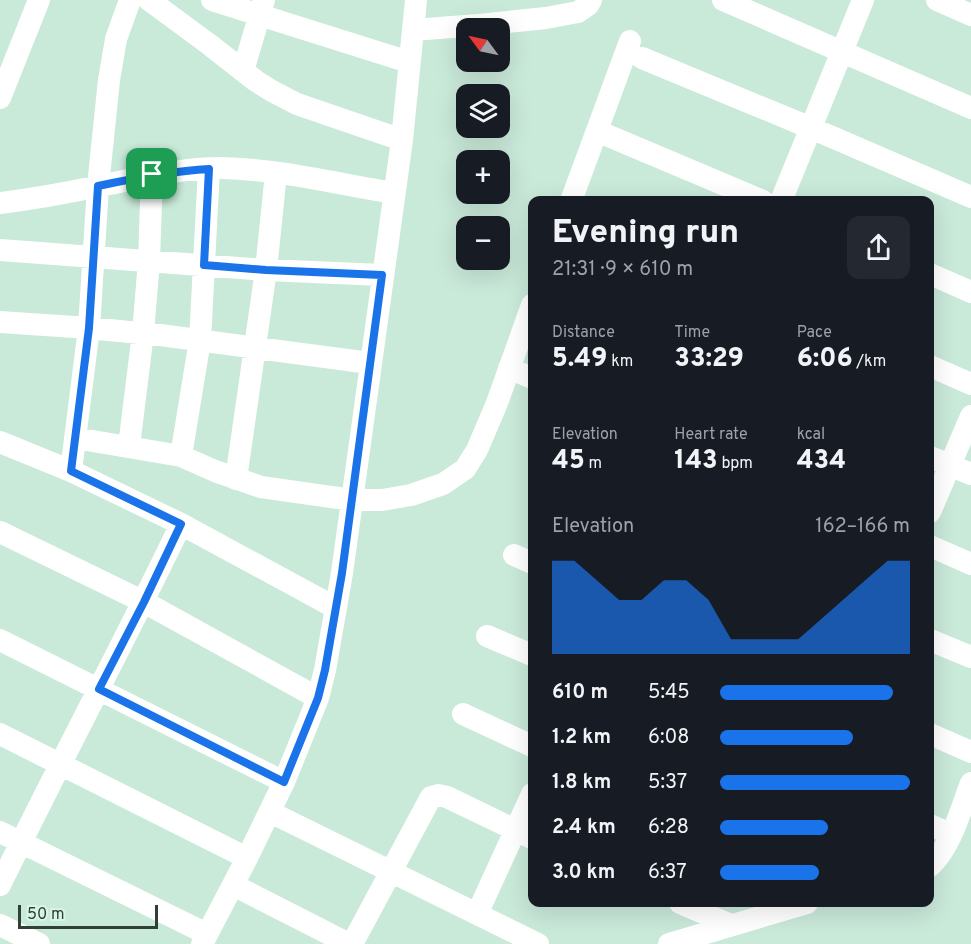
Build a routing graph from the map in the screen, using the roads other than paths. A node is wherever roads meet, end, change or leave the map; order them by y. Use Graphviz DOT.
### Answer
graph roads {
  1 [pos="39,0"];
  2 [pos="130,0"];
  3 [pos="149,0"];
  4 [pos="212,0"];
  5 [pos="416,0"];
  6 [pos="591,0"];
  7 [pos="723,0"];
  8 [pos="863,0"];
  9 [pos="937,0"];
  10 [pos="262,7"];
  11 [pos="971,15"];
  12 [pos="413,30"];
  13 [pos="842,51"];
  14 [pos="6,62"];
  15 [pos="409,62"];
  16 [pos="243,71"];
  17 [pos="0,98"];
  18 [pos="971,108"];
  19 [pos="811,128"];
  20 [pos="597,131"];
  21 [pos="402,140"];
  22 [pos="209,169"];
  23 [pos="276,173"];
  24 [pos="152,174"];
  25 [pos="98,186"];
  26 [pos="394,193"];
  27 [pos="573,196"];
  28 [pos="751,196"];
  29 [pos="783,196"];
  30 [pos="971,197"];
  31 [pos="0,203"];
  32 [pos="0,250"];
  33 [pos="94,257"];
  34 [pos="149,261"];
  35 [pos="204,265"];
  36 [pos="266,270"];
  37 [pos="382,275"];
  38 [pos="934,276"];
  39 [pos="971,292"];
  40 [pos="528,316"];
  41 [pos="0,322"];
  42 [pos="89,328"];
  43 [pos="143,333"];
  44 [pos="200,340"];
  45 [pos="255,348"];
  46 [pos="370,363"];
  47 [pos="509,368"];
  48 [pos="934,368"];
  49 [pos="528,376"];
  50 [pos="971,384"];
  51 [pos="971,416"];
  52 [pos="75,438"];
  53 [pos="0,442"];
  54 [pos="129,446"];
  55 [pos="181,456"];
  56 [pos="940,461"];
  57 [pos="71,471"];
  58 [pos="971,474"];
  59 [pos="236,480"];
  60 [pos="934,492"];
  61 [pos="352,500"];
  62 [pos="181,524"];
  63 [pos="0,532"];
  64 [pos="934,548"];
  65 [pos="971,564"];
  66 [pos="144,602"];
  67 [pos="336,608"];
  68 [pos="487,636"];
  69 [pos="0,640"];
  70 [pos="934,642"];
  71 [pos="528,653"];
  72 [pos="971,657"];
  73 [pos="99,689"];
  74 [pos="318,698"];
  75 [pos="463,714"];
  76 [pos="0,734"];
  77 [pos="934,736"];
  78 [pos="528,744"];
  79 [pos="971,752"];
  80 [pos="60,764"];
  81 [pos="284,782"];
  82 [pos="971,783"];
  83 [pos="270,812"];
  84 [pos="528,814"];
  85 [pos="934,827"];
  86 [pos="0,832"];
  87 [pos="524,834"];
  88 [pos="951,834"];
  89 [pos="21,842"];
  90 [pos="247,858"];
  91 [pos="934,862"];
  92 [pos="390,872"];
  93 [pos="0,885"];
  94 [pos="232,885"];
  95 [pos="690,907"];
  96 [pos="793,907"];
  97 [pos="477,914"];
  98 [pos="0,925"];
  99 [pos="731,925"];
  100 [pos="205,939"];
  101 [pos="39,944"];
  102 [pos="351,944"];
  103 [pos="538,944"];
  104 [pos="669,944"];
  1 -- 14 [label="street"];
  2 -- 25 [label="street"];
  3 -- 16 [label="street"];
  4 -- 10 [label="street"];
  5 -- 12 [label="street"];
  6 -- 12 [label="street"];
  7 -- 13 [label="street"];
  8 -- 13 [label="street"];
  9 -- 11 [label="street"];
  10 -- 15 [label="street"];
  10 -- 16 [label="street"];
  12 -- 15 [label="street"];
  13 -- 18 [label="street"];
  13 -- 19 [label="street"];
  14 -- 17 [label="street"];
  15 -- 21 [label="street"];
  16 -- 21 [label="street"];
  19 -- 20 [label="street"];
  19 -- 29 [label="street"];
  19 -- 30 [label="street"];
  20 -- 27 [label="street"];
  20 -- 28 [label="street"];
  21 -- 26 [label="street"];
  22 -- 23 [label="street"];
  22 -- 24 [label="street"];
  22 -- 35 [label="street"];
  23 -- 26 [label="street"];
  23 -- 36 [label="street"];
  24 -- 25 [label="street"];
  24 -- 34 [label="street"];
  25 -- 31 [label="street"];
  25 -- 33 [label="street"];
  26 -- 37 [label="street"];
  32 -- 33 [label="street"];
  33 -- 34 [label="street"];
  33 -- 42 [label="street"];
  34 -- 35 [label="street"];
  34 -- 43 [label="street"];
  35 -- 36 [label="street"];
  35 -- 44 [label="street"];
  36 -- 37 [label="street"];
  36 -- 45 [label="street"];
  37 -- 46 [label="street"];
  38 -- 39 [label="street"];
  40 -- 47 [label="street"];
  41 -- 42 [label="street"];
  42 -- 43 [label="street"];
  42 -- 52 [label="street"];
  43 -- 44 [label="street"];
  43 -- 54 [label="street"];
  44 -- 45 [label="street"];
  44 -- 55 [label="street"];
  45 -- 46 [label="street"];
  45 -- 59 [label="street"];
  46 -- 61 [label="street"];
  47 -- 49 [label="street"];
  47 -- 61 [label="street"];
  48 -- 50 [label="street"];
  51 -- 56 [label="street"];
  52 -- 54 [label="street"];
  52 -- 57 [label="street"];
  53 -- 57 [label="street"];
  54 -- 55 [label="street"];
  55 -- 59 [label="street"];
  56 -- 58 [label="street"];
  56 -- 60 [label="street"];
  57 -- 62 [label="street"];
  59 -- 61 [label="street"];
  61 -- 67 [label="street"];
  62 -- 66 [label="street"];
  62 -- 67 [label="street"];
  63 -- 66 [label="street"];
  64 -- 65 [label="street"];
  66 -- 73 [label="street"];
  66 -- 74 [label="street"];
  67 -- 74 [label="street"];
  68 -- 71 [label="street"];
  69 -- 73 [label="street"];
  70 -- 72 [label="street"];
  73 -- 80 [label="street"];
  73 -- 81 [label="street"];
  74 -- 81 [label="street"];
  75 -- 78 [label="street"];
  76 -- 80 [label="street"];
  77 -- 79 [label="street"];
  80 -- 89 [label="street"];
  80 -- 90 [label="street"];
  81 -- 83 [label="street"];
  82 -- 88 [label="street"];
  83 -- 90 [label="street"];
  83 -- 92 [label="street"];
  84 -- 87 [label="street"];
  85 -- 88 [label="street"];
  86 -- 89 [label="street"];
  87 -- 92 [label="street"];
  87 -- 97 [label="street"];
  88 -- 91 [label="street"];
  89 -- 93 [label="street"];
  89 -- 100 [label="street"];
  90 -- 94 [label="street"];
  92 -- 97 [label="street"];
  92 -- 102 [label="street"];
  94 -- 100 [label="street"];
  94 -- 102 [label="street"];
  95 -- 99 [label="street"];
  96 -- 99 [label="street"];
  97 -- 103 [label="street"];
  98 -- 101 [label="street"];
  99 -- 104 [label="street"];
}
